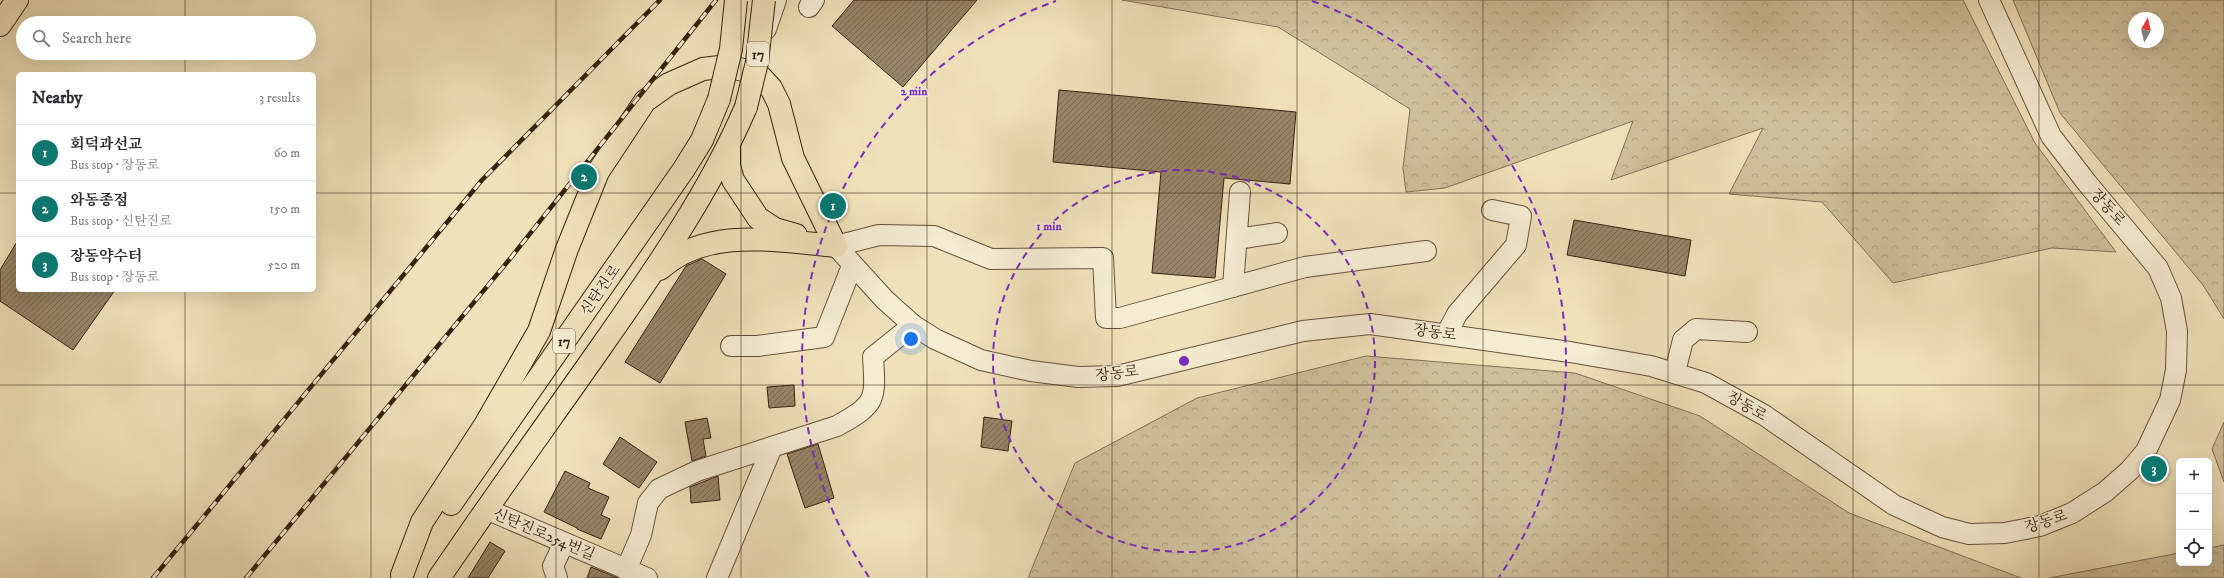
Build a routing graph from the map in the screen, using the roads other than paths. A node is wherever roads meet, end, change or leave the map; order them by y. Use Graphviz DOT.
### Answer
graph roads {
  1 [pos="18,0"];
  2 [pos="736,0"];
  3 [pos="764,0"];
  4 [pos="776,0"];
  5 [pos="1989,0"];
  6 [pos="0,26"];
  7 [pos="758,74"];
  8 [pos="729,146"];
  9 [pos="1240,192"];
  10 [pos="1492,210"];
  11 [pos="1277,233"];
  12 [pos="1237,239"];
  13 [pos="836,246"];
  14 [pos="1426,251"];
  15 [pos="852,266"];
  16 [pos="647,280"];
  17 [pos="1233,287"];
  18 [pos="913,324"];
  19 [pos="1747,332"];
  20 [pos="1447,334"];
  21 [pos="731,346"];
  22 [pos="1675,372"];
  23 [pos="772,447"];
  24 [pos="486,509"];
  25 [pos="564,543"];
  26 [pos="626,570"];
  27 [pos="402,577"];
  28 [pos="440,578"];
  29 [pos="557,578"];
  30 [pos="647,578"];
  31 [pos="717,578"];
  1 -- 6 [label="main road"];
  2 -- 27 [label="main road, 신탄진로 / 17, bridge"];
  3 -- 8 [label="main road, 17, bridge"];
  4 -- 7 [label="street"];
  5 -- 22 [label="street, 장동로"];
  7 -- 13 [label="main road"];
  7 -- 27 [label="main road"];
  8 -- 13 [label="main road"];
  8 -- 16 [label="main road, 17"];
  9 -- 12 [label="street"];
  10 -- 20 [label="street"];
  11 -- 12 [label="street"];
  12 -- 17 [label="street"];
  13 -- 15 [label="street, 장동로"];
  13 -- 16 [label="main road"];
  13 -- 17 [label="street"];
  14 -- 17 [label="street"];
  15 -- 18 [label="street, 장동로"];
  15 -- 21 [label="street"];
  16 -- 24 [label="main road, 17"];
  18 -- 20 [label="street, 장동로"];
  18 -- 23 [label="street"];
  19 -- 22 [label="street"];
  20 -- 22 [label="street, 장동로"];
  23 -- 26 [label="street"];
  23 -- 31 [label="street"];
  24 -- 25 [label="street, 신탄진로254번길"];
  24 -- 28 [label="main road, 17"];
  25 -- 26 [label="street, 신탄진로254번길"];
  25 -- 29 [label="street"];
  26 -- 30 [label="street, 신탄진로254번길"];
}
